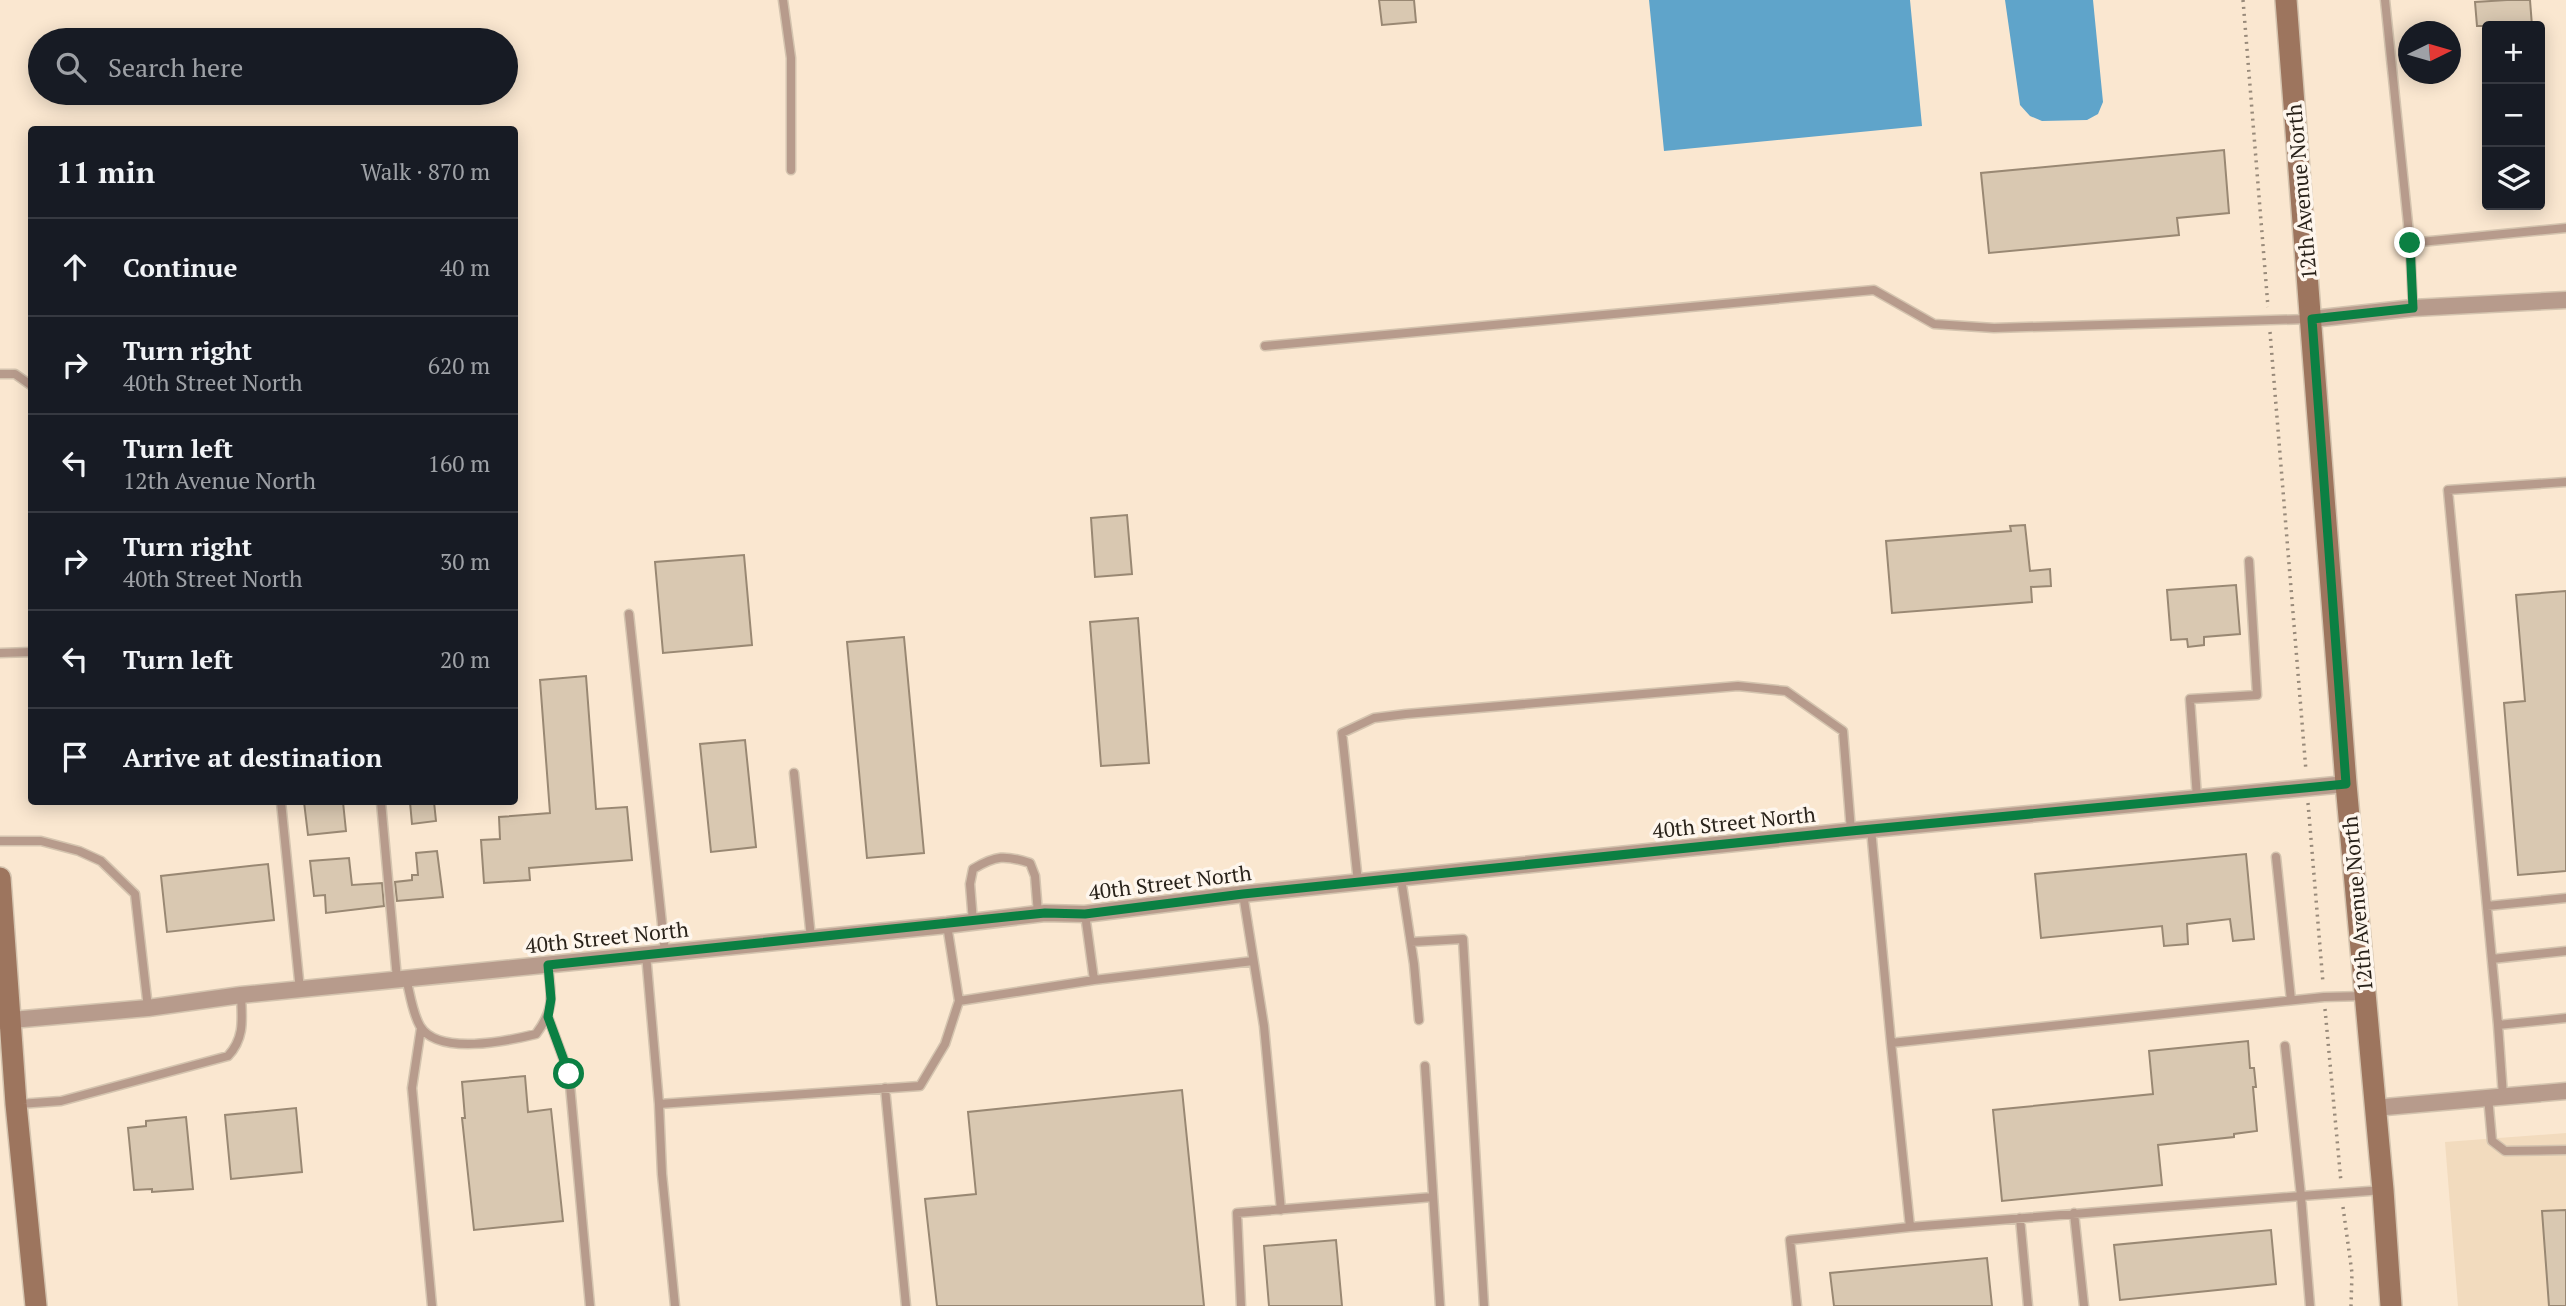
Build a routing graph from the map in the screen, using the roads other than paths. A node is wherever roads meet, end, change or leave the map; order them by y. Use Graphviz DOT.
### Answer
graph roads {
  1 [pos="783,0"];
  2 [pos="2286,0"];
  3 [pos="2385,0"];
  4 [pos="791,170"];
  5 [pos="2566,228"];
  6 [pos="2410,243"];
  7 [pos="2566,300"];
  8 [pos="2413,308"];
  9 [pos="2312,319"];
  10 [pos="1265,346"];
  11 [pos="0,374"];
  12 [pos="28,383"];
  13 [pos="2566,482"];
  14 [pos="2249,561"];
  15 [pos="629,614"];
  16 [pos="28,652"];
  17 [pos="0,653"];
  18 [pos="794,773"];
  19 [pos="2346,784"];
  20 [pos="2197,797"];
  21 [pos="281,805"];
  22 [pos="381,805"];
  23 [pos="1871,830"];
  24 [pos="1851,831"];
  25 [pos="0,841"];
  26 [pos="2276,856"];
  27 [pos="0,878"];
  28 [pos="1401,878"];
  29 [pos="1357,882"];
  30 [pos="1243,894"];
  31 [pos="2566,898"];
  32 [pos="2487,906"];
  33 [pos="1038,914"];
  34 [pos="1085,914"];
  35 [pos="974,922"];
  36 [pos="947,925"];
  37 [pos="811,938"];
  38 [pos="1411,942"];
  39 [pos="2566,951"];
  40 [pos="665,953"];
  41 [pos="646,954"];
  42 [pos="2492,958"];
  43 [pos="1253,961"];
  44 [pos="548,965"];
  45 [pos="402,978"];
  46 [pos="1094,980"];
  47 [pos="300,990"];
  48 [pos="241,995"];
  49 [pos="2365,996"];
  50 [pos="2291,1000"];
  51 [pos="959,1001"];
  52 [pos="148,1008"];
  53 [pos="548,1017"];
  54 [pos="2566,1018"];
  55 [pos="5,1020"];
  56 [pos="1419,1020"];
  57 [pos="2498,1026"];
  58 [pos="421,1028"];
  59 [pos="1891,1043"];
  60 [pos="2285,1046"];
  61 [pos="1425,1066"];
  62 [pos="886,1088"];
  63 [pos="2566,1091"];
  64 [pos="2496,1096"];
  65 [pos="16,1104"];
  66 [pos="659,1104"];
  67 [pos="2374,1108"];
  68 [pos="2566,1150"];
  69 [pos="2382,1190"];
  70 [pos="2301,1196"];
  71 [pos="1433,1197"];
  72 [pos="1281,1210"];
  73 [pos="2074,1213"];
  74 [pos="2020,1218"];
  75 [pos="1910,1227"];
  76 [pos="36,1306"];
  77 [pos="432,1306"];
  78 [pos="590,1306"];
  79 [pos="675,1306"];
  80 [pos="906,1306"];
  81 [pos="1241,1306"];
  82 [pos="1440,1306"];
  83 [pos="1484,1306"];
  84 [pos="1797,1306"];
  85 [pos="2028,1306"];
  86 [pos="2084,1306"];
  87 [pos="2310,1306"];
  88 [pos="2390,1306"];
  1 -- 4 [label="lane"];
  2 -- 9 [label="main road, 12th Avenue North"];
  3 -- 6 [label="lane"];
  5 -- 6 [label="lane"];
  6 -- 8 [label="lane"];
  7 -- 8 [label="street"];
  8 -- 9 [label="street"];
  9 -- 10 [label="lane"];
  9 -- 19 [label="main road, 12th Avenue North"];
  11 -- 12 [label="lane"];
  13 -- 32 [label="lane"];
  14 -- 20 [label="lane"];
  15 -- 40 [label="lane"];
  16 -- 17 [label="lane"];
  18 -- 37 [label="lane"];
  19 -- 20 [label="street, 40th Street North"];
  19 -- 49 [label="main road, 12th Avenue North"];
  20 -- 23 [label="street, 40th Street North"];
  21 -- 47 [label="lane"];
  22 -- 45 [label="lane"];
  23 -- 24 [label="street, 40th Street North"];
  23 -- 59 [label="lane"];
  24 -- 28 [label="street, 40th Street North"];
  24 -- 29 [label="lane"];
  25 -- 52 [label="lane"];
  26 -- 50 [label="lane"];
  27 -- 55 [label="main road"];
  28 -- 29 [label="street, 40th Street North"];
  28 -- 38 [label="lane"];
  29 -- 30 [label="street, 40th Street North"];
  30 -- 34 [label="street, 40th Street North"];
  30 -- 43 [label="lane"];
  31 -- 32 [label="lane"];
  32 -- 42 [label="lane"];
  33 -- 34 [label="street, 40th Street North"];
  33 -- 35 [label="street, 40th Street North"];
  33 -- 35 [label="lane"];
  34 -- 46 [label="lane"];
  35 -- 36 [label="street, 40th Street North"];
  36 -- 37 [label="street, 40th Street North"];
  36 -- 51 [label="lane"];
  37 -- 40 [label="street, 40th Street North"];
  38 -- 56 [label="lane"];
  38 -- 83 [label="lane"];
  39 -- 42 [label="lane"];
  40 -- 41 [label="street, 40th Street North"];
  41 -- 44 [label="street, 40th Street North"];
  41 -- 66 [label="lane"];
  42 -- 57 [label="lane"];
  43 -- 46 [label="lane"];
  43 -- 72 [label="lane"];
  44 -- 45 [label="street, 40th Street North"];
  44 -- 53 [label="lane"];
  45 -- 47 [label="street, 40th Street North"];
  45 -- 58 [label="lane"];
  46 -- 51 [label="lane"];
  47 -- 48 [label="street, 40th Street North"];
  48 -- 52 [label="street, 40th Street North"];
  48 -- 65 [label="lane"];
  49 -- 50 [label="lane"];
  49 -- 67 [label="main road, 12th Avenue North"];
  50 -- 59 [label="lane"];
  51 -- 62 [label="lane"];
  52 -- 55 [label="street, 40th Street North"];
  53 -- 58 [label="lane"];
  53 -- 78 [label="lane"];
  54 -- 57 [label="lane"];
  55 -- 65 [label="main road"];
  57 -- 64 [label="lane"];
  58 -- 77 [label="lane"];
  59 -- 75 [label="lane"];
  60 -- 70 [label="lane"];
  61 -- 71 [label="lane"];
  62 -- 66 [label="lane"];
  62 -- 80 [label="lane"];
  63 -- 64 [label="street"];
  64 -- 67 [label="street"];
  64 -- 68 [label="lane"];
  65 -- 76 [label="main road"];
  66 -- 79 [label="lane"];
  67 -- 69 [label="main road, 12th Avenue North"];
  69 -- 70 [label="lane"];
  69 -- 88 [label="main road, 12th Avenue North"];
  70 -- 73 [label="lane"];
  70 -- 87 [label="lane"];
  71 -- 72 [label="lane"];
  71 -- 82 [label="lane"];
  72 -- 81 [label="lane"];
  73 -- 74 [label="lane"];
  73 -- 86 [label="lane"];
  74 -- 75 [label="lane"];
  74 -- 85 [label="lane"];
  75 -- 84 [label="lane"];
}
